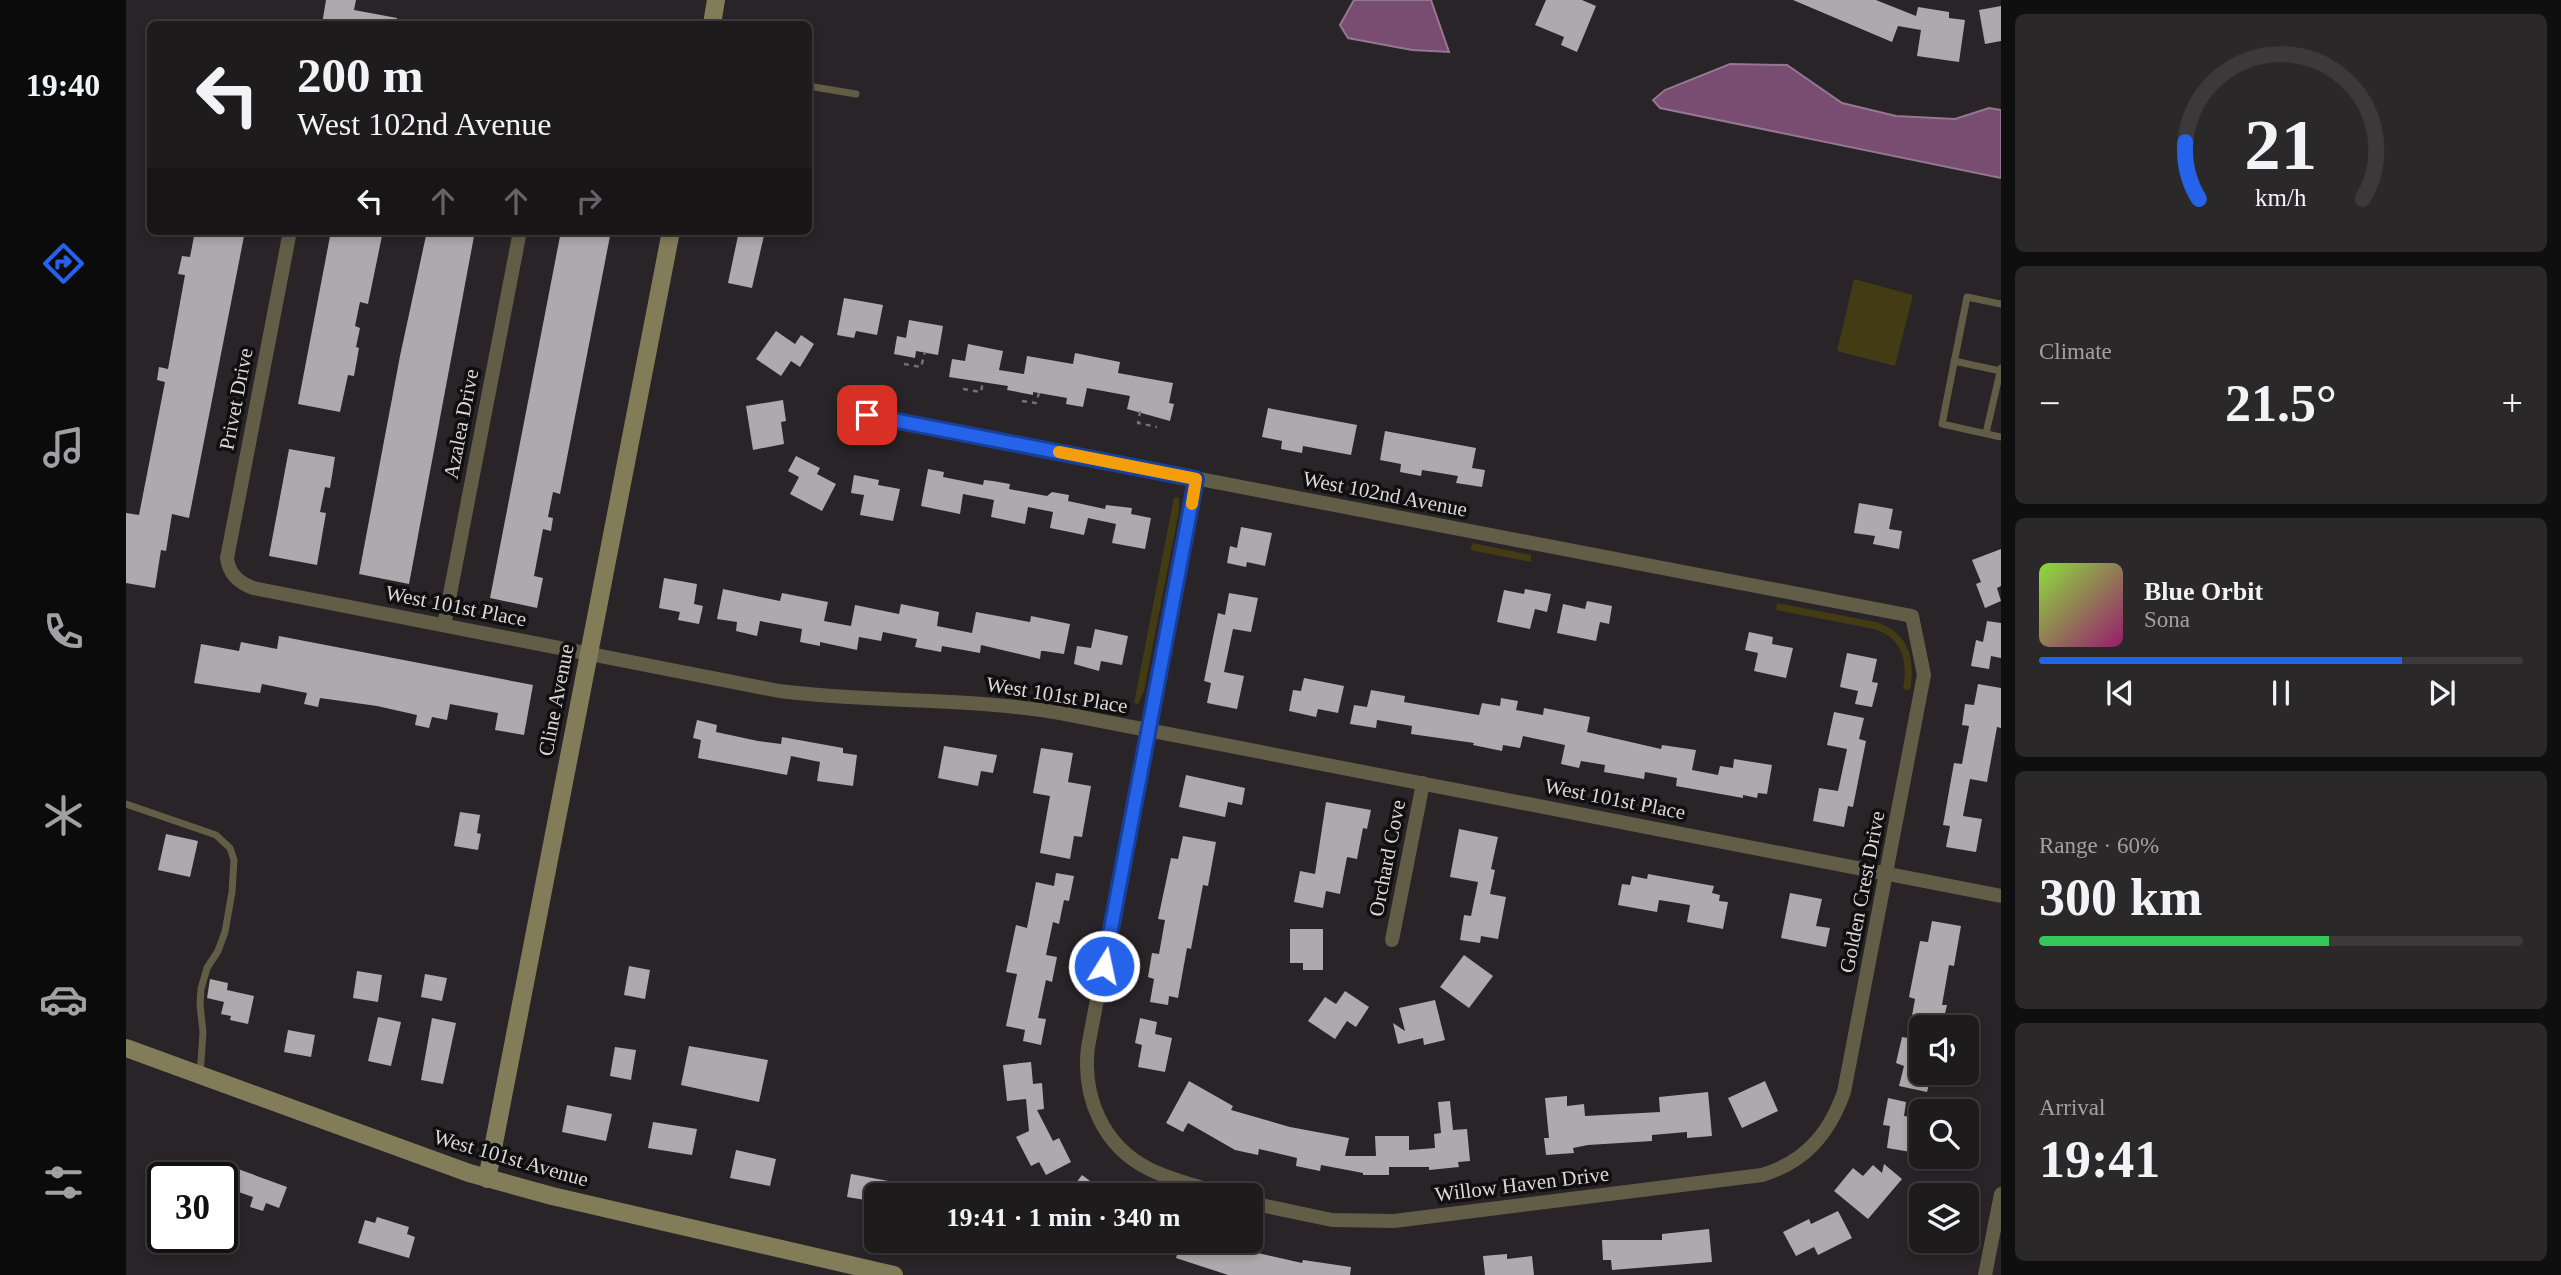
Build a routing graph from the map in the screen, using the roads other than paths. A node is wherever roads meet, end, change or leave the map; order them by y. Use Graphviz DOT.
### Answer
graph roads {
  1 [pos="716,0"];
  2 [pos="712,21"];
  3 [pos="812,87"];
  4 [pos="856,94"];
  5 [pos="289,235"];
  6 [pos="519,235"];
  7 [pos="670,235"];
  8 [pos="2001,304"];
  9 [pos="1954,361"];
  10 [pos="2001,370"];
  11 [pos="851,412"];
  12 [pos="1986,433"];
  13 [pos="2001,436"];
  14 [pos="1196,479"];
  15 [pos="232,573"];
  16 [pos="1912,616"];
  17 [pos="444,625"];
  18 [pos="588,654"];
  19 [pos="1147,731"];
  20 [pos="1423,783"];
  21 [pos="126,804"];
  22 [pos="1887,874"];
  23 [pos="2001,896"];
  24 [pos="1392,940"];
  25 [pos="126,1048"];
  26 [pos="200,1076"];
  27 [pos="1796,1160"];
  28 [pos="487,1178"];
  29 [pos="1189,1183"];
  30 [pos="2001,1194"];
  31 [pos="1263,1206"];
  32 [pos="894,1275"];
  33 [pos="1985,1275"];
  1 -- 2 [label="street"];
  3 -- 4 [label="lane"];
  5 -- 15 [label="street, Privet Drive"];
  6 -- 17 [label="street, Azalea Drive"];
  7 -- 18 [label="street, Cline Avenue"];
  8 -- 9 [label="lane"];
  9 -- 10 [label="lane"];
  9 -- 12 [label="lane"];
  10 -- 12 [label="lane"];
  11 -- 14 [label="street, West 102nd Avenue"];
  12 -- 13 [label="lane"];
  14 -- 16 [label="street, West 102nd Avenue"];
  14 -- 19 [label="street"];
  15 -- 17 [label="street, West 101st Place"];
  16 -- 22 [label="street, Golden Crest Drive"];
  17 -- 18 [label="street, West 101st Place"];
  18 -- 19 [label="street, West 101st Place"];
  18 -- 28 [label="street, Cline Avenue"];
  19 -- 20 [label="street, West 101st Place"];
  19 -- 29 [label="street"];
  20 -- 22 [label="street, West 101st Place"];
  20 -- 24 [label="street, Orchard Cove"];
  21 -- 26 [label="lane"];
  22 -- 23 [label="street, West 101st Place"];
  22 -- 27 [label="street, Golden Crest Drive"];
  25 -- 26 [label="street, West 101st Avenue"];
  26 -- 28 [label="street, West 101st Avenue"];
  27 -- 31 [label="street, Willow Haven Drive"];
  28 -- 32 [label="street, West 101st Avenue"];
  30 -- 33 [label="street"];
}
